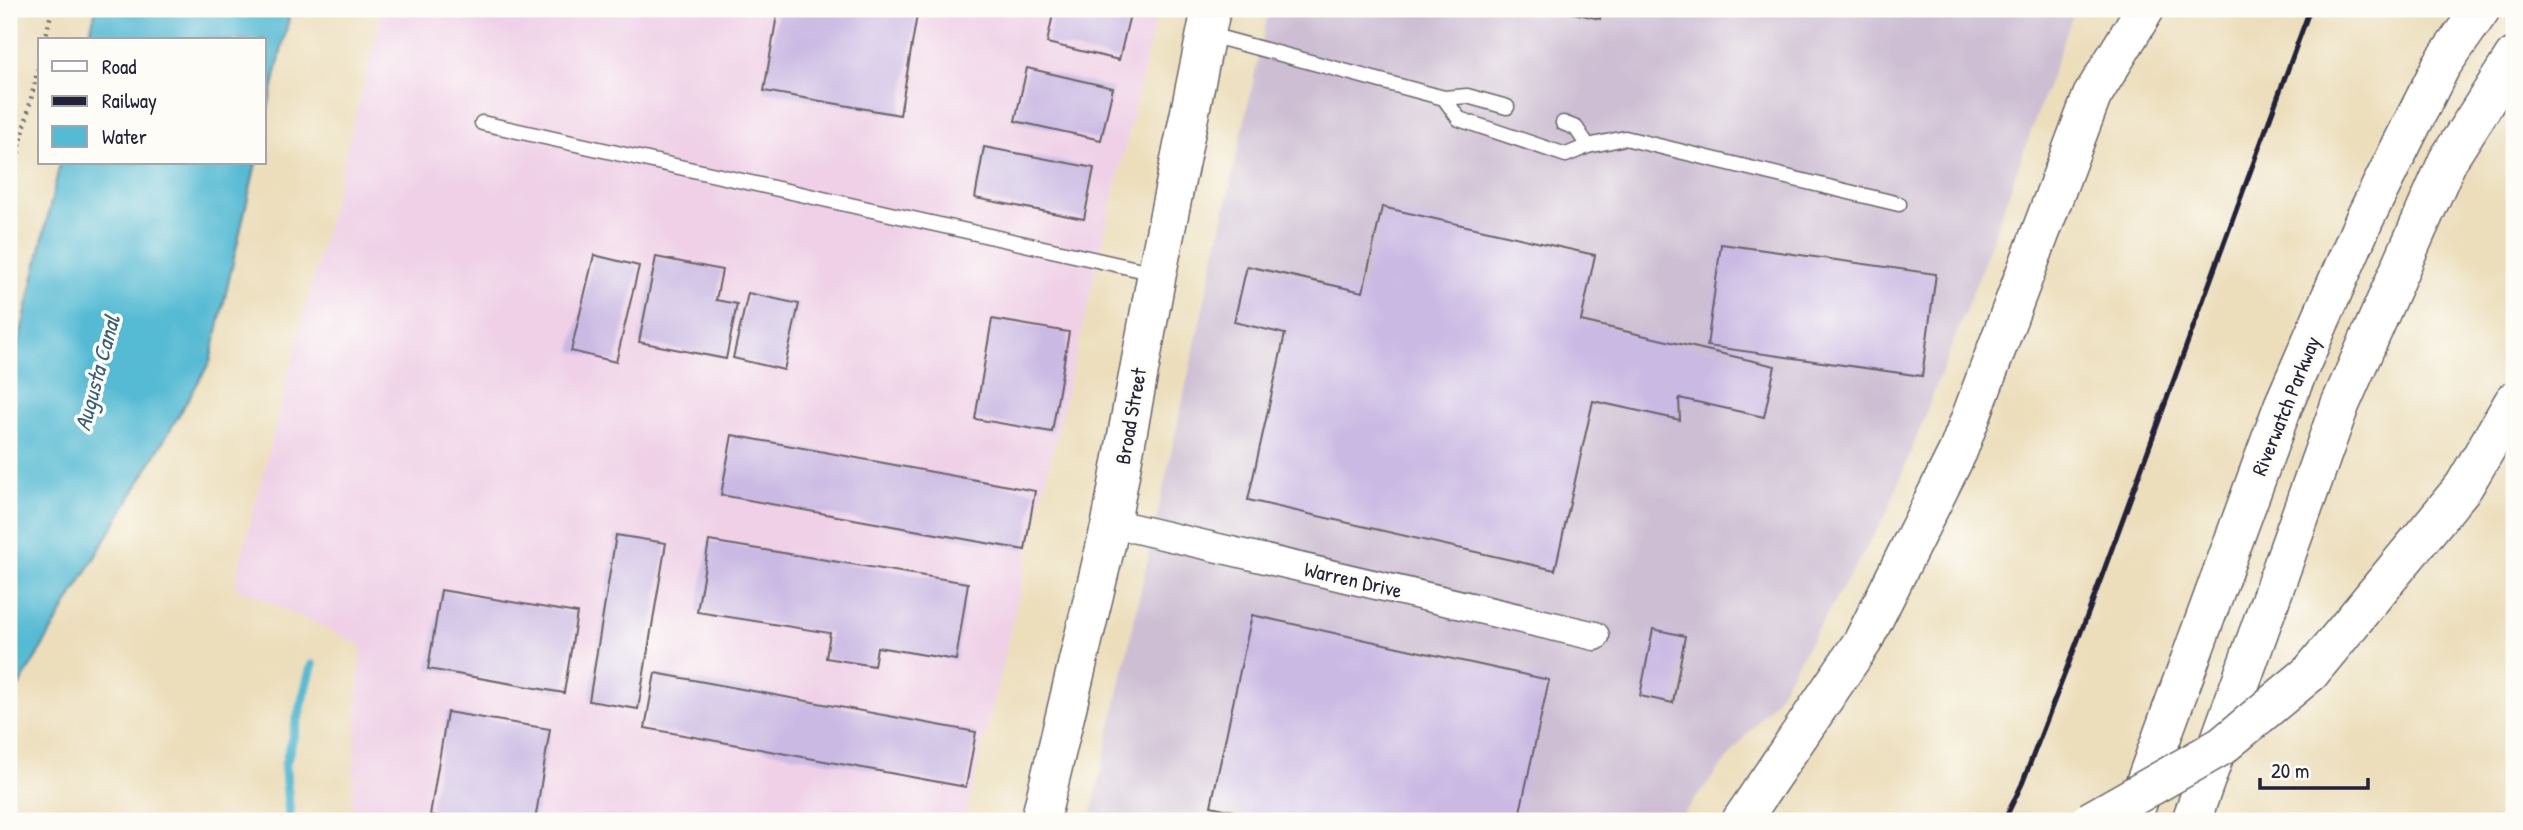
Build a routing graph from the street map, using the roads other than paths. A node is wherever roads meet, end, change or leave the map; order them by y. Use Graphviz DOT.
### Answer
graph roads {
  1 [pos="2145,9"];
  2 [pos="2481,9"];
  3 [pos="1208,21"];
  4 [pos="2514,57"];
  5 [pos="1444,98"];
  6 [pos="1507,107"];
  7 [pos="482,123"];
  8 [pos="1563,123"];
  9 [pos="1588,146"];
  10 [pos="1899,204"];
  11 [pos="1157,273"];
  12 [pos="2514,401"];
  13 [pos="1111,523"];
  14 [pos="1595,636"];
  15 [pos="1040,821"];
  16 [pos="1741,821"];
  17 [pos="2090,821"];
  18 [pos="2131,821"];
  19 [pos="2191,821"];
  1 -- 16 [label="main road"];
  2 -- 18 [label="main road, Riverwatch Parkway"];
  3 -- 5 [label="lane"];
  3 -- 11 [label="main road, Broad Street"];
  4 -- 19 [label="main road"];
  5 -- 6 [label="lane"];
  5 -- 9 [label="lane"];
  7 -- 11 [label="lane"];
  8 -- 9 [label="lane"];
  9 -- 10 [label="lane"];
  11 -- 13 [label="main road, Broad Street"];
  12 -- 17 [label="main road, bridge"];
  13 -- 14 [label="street, Warren Drive"];
  13 -- 15 [label="main road, Broad Street"];
}
